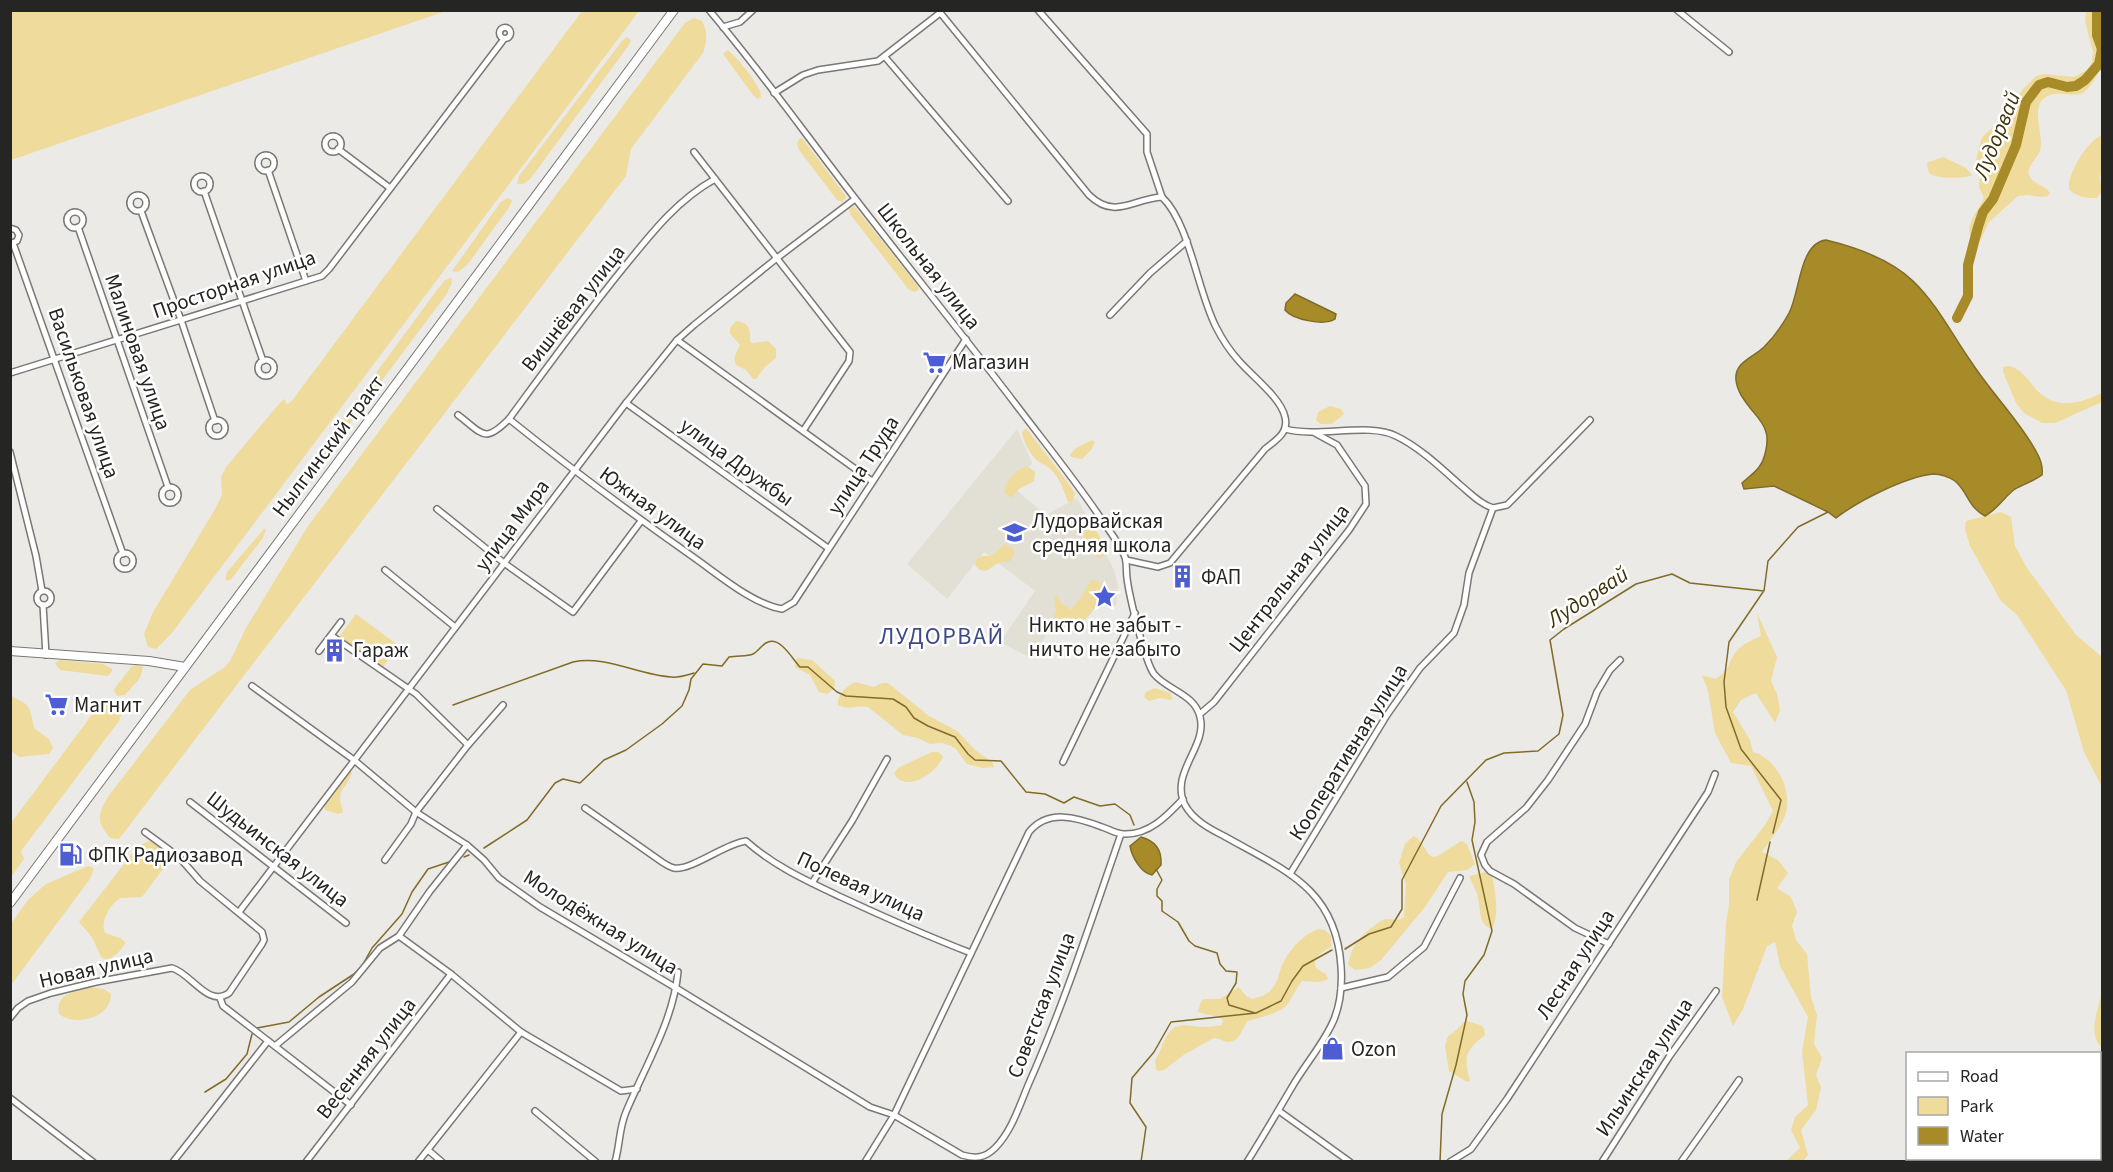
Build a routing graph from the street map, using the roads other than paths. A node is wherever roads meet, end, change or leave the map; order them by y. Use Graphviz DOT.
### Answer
graph roads {
  1 [pos="674,10"];
  2 [pos="709,10"];
  3 [pos="753,10"];
  4 [pos="1038,10"];
  5 [pos="1677,10"];
  6 [pos="939,12"];
  7 [pos="723,27"];
  8 [pos="504,39"];
  9 [pos="1729,52"];
  10 [pos="885,57"];
  11 [pos="774,93"];
  12 [pos="338,149"];
  13 [pos="694,152"];
  14 [pos="268,171"];
  15 [pos="715,179"];
  16 [pos="390,188"];
  17 [pos="204,191"];
  18 [pos="1162,197"];
  19 [pos="855,200"];
  20 [pos="1008,201"];
  21 [pos="141,211"];
  22 [pos="78,227"];
  23 [pos="10,228"];
  24 [pos="1187,242"];
  25 [pos="12,243"];
  26 [pos="777,258"];
  27 [pos="306,281"];
  28 [pos="244,300"];
  29 [pos="1110,315"];
  30 [pos="182,320"];
  31 [pos="966,339"];
  32 [pos="117,340"];
  33 [pos="677,340"];
  34 [pos="55,359"];
  35 [pos="263,361"];
  36 [pos="10,373"];
  37 [pos="626,403"];
  38 [pos="458,416"];
  39 [pos="509,419"];
  40 [pos="1590,420"];
  41 [pos="215,421"];
  42 [pos="1285,429"];
  43 [pos="803,431"];
  44 [pos="1315,433"];
  45 [pos="10,452"];
  46 [pos="574,471"];
  47 [pos="873,481"];
  48 [pos="168,487"];
  49 [pos="1493,508"];
  50 [pos="437,509"];
  51 [pos="641,521"];
  52 [pos="828,548"];
  53 [pos="123,554"];
  54 [pos="1126,560"];
  55 [pos="504,563"];
  56 [pos="385,570"];
  57 [pos="42,591"];
  58 [pos="43,605"];
  59 [pos="786,608"];
  60 [pos="1135,614"];
  61 [pos="341,622"];
  62 [pos="455,627"];
  63 [pos="332,636"];
  64 [pos="10,651"];
  65 [pos="319,651"];
  66 [pos="46,655"];
  67 [pos="1620,660"];
  68 [pos="185,667"];
  69 [pos="252,686"];
  70 [pos="407,688"];
  71 [pos="504,705"];
  72 [pos="1200,714"];
  73 [pos="468,745"];
  74 [pos="887,759"];
  75 [pos="354,760"];
  76 [pos="1063,762"];
  77 [pos="1715,774"];
  78 [pos="1183,799"];
  79 [pos="190,802"];
  80 [pos="585,808"];
  81 [pos="416,812"];
  82 [pos="145,832"];
  83 [pos="1121,834"];
  84 [pos="467,845"];
  85 [pos="385,861"];
  86 [pos="275,866"];
  87 [pos="1290,874"];
  88 [pos="1460,878"];
  89 [pos="812,883"];
  90 [pos="10,903"];
  91 [pos="239,912"];
  92 [pos="346,923"];
  93 [pos="399,936"];
  94 [pos="1608,944"];
  95 [pos="971,953"];
  96 [pos="678,972"];
  97 [pos="451,975"];
  98 [pos="676,988"];
  99 [pos="1341,988"];
  100 [pos="1716,991"];
  101 [pos="220,998"];
  102 [pos="10,1018"];
  103 [pos="520,1032"];
  104 [pos="268,1041"];
  105 [pos="275,1046"];
  106 [pos="1739,1080"];
  107 [pos="637,1089"];
  108 [pos="10,1098"];
  109 [pos="351,1105"];
  110 [pos="535,1111"];
  111 [pos="1279,1111"];
  112 [pos="894,1114"];
  113 [pos="428,1150"];
  114 [pos="962,1155"];
  115 [pos="93,1161"];
  116 [pos="172,1161"];
  117 [pos="306,1161"];
  118 [pos="418,1161"];
  119 [pos="442,1161"];
  120 [pos="596,1161"];
  121 [pos="615,1161"];
  122 [pos="865,1161"];
  123 [pos="1247,1161"];
  124 [pos="1350,1161"];
  125 [pos="1450,1161"];
  126 [pos="1602,1161"];
  127 [pos="1681,1161"];
  1 -- 68 [label="main road, Нылгинский тракт"];
  2 -- 7 [label="street, Школьная улица"];
  3 -- 7 [label="street"];
  4 -- 18 [label="street"];
  5 -- 9 [label="street"];
  6 -- 10 [label="street"];
  6 -- 18 [label="street"];
  7 -- 11 [label="street, Школьная улица"];
  8 -- 16 [label="street, Просторная улица"];
  10 -- 11 [label="street"];
  10 -- 20 [label="street"];
  11 -- 19 [label="street, Школьная улица"];
  12 -- 16 [label="street"];
  13 -- 15 [label="street"];
  14 -- 27 [label="street"];
  15 -- 26 [label="street"];
  15 -- 39 [label="street, Вишнёвая улица"];
  16 -- 27 [label="street, Просторная улица"];
  17 -- 28 [label="street"];
  18 -- 24 [label="street"];
  19 -- 26 [label="street, улица Мира"];
  19 -- 31 [label="street, Школьная улица"];
  21 -- 30 [label="street"];
  22 -- 32 [label="street, Малиновая улица"];
  23 -- 25 [label="street, Васильковая улица"];
  24 -- 29 [label="street"];
  24 -- 42 [label="street"];
  25 -- 34 [label="street, Васильковая улица"];
  26 -- 33 [label="street, улица Мира"];
  26 -- 43 [label="street"];
  27 -- 28 [label="street, Просторная улица"];
  28 -- 30 [label="street, Просторная улица"];
  28 -- 35 [label="street"];
  30 -- 32 [label="street, Просторная улица"];
  30 -- 41 [label="street"];
  31 -- 47 [label="street, улица Труда"];
  31 -- 54 [label="street, Школьная улица"];
  32 -- 34 [label="street, Просторная улица"];
  32 -- 48 [label="street, Малиновая улица"];
  33 -- 37 [label="street, улица Мира"];
  33 -- 43 [label="street"];
  34 -- 36 [label="street, Просторная улица"];
  34 -- 53 [label="street, Васильковая улица"];
  37 -- 46 [label="street, улица Мира"];
  37 -- 52 [label="street, улица Дружбы"];
  38 -- 39 [label="street, Вишнёвая улица"];
  39 -- 46 [label="street, Южная улица"];
  40 -- 49 [label="street"];
  42 -- 44 [label="street"];
  42 -- 54 [label="street"];
  43 -- 47 [label="street"];
  44 -- 49 [label="street"];
  44 -- 72 [label="street, Центральная улица"];
  45 -- 57 [label="street"];
  46 -- 51 [label="street, Южная улица"];
  46 -- 55 [label="street, улица Мира"];
  47 -- 52 [label="street, улица Труда"];
  49 -- 87 [label="street, Кооперативная улица"];
  50 -- 55 [label="street"];
  51 -- 55 [label="street"];
  51 -- 59 [label="street, Южная улица"];
  52 -- 59 [label="street, улица Труда"];
  54 -- 60 [label="street, Школьная улица"];
  55 -- 62 [label="street, улица Мира"];
  56 -- 62 [label="street"];
  57 -- 58 [label="street"];
  57 -- 58 [label="street"];
  58 -- 66 [label="street"];
  60 -- 72 [label="street"];
  60 -- 76 [label="street"];
  61 -- 63 [label="street"];
  62 -- 70 [label="street, улица Мира"];
  63 -- 65 [label="street"];
  63 -- 70 [label="street"];
  64 -- 66 [label="main road"];
  66 -- 68 [label="main road"];
  67 -- 94 [label="street"];
  68 -- 90 [label="main road, Нылгинский тракт"];
  69 -- 75 [label="street, Молодёжная улица"];
  70 -- 73 [label="street"];
  70 -- 75 [label="street, улица Мира"];
  71 -- 73 [label="street"];
  72 -- 78 [label="street"];
  73 -- 81 [label="street"];
  74 -- 89 [label="street"];
  75 -- 81 [label="street, Молодёжная улица"];
  75 -- 86 [label="street, улица Мира"];
  77 -- 94 [label="street, Лесная улица"];
  78 -- 83 [label="street"];
  78 -- 87 [label="street"];
  79 -- 86 [label="street, Шудьинская улица"];
  80 -- 89 [label="street, Полевая улица"];
  81 -- 84 [label="street, Молодёжная улица"];
  81 -- 85 [label="street"];
  82 -- 91 [label="street"];
  83 -- 95 [label="street"];
  83 -- 114 [label="street, Советская улица"];
  84 -- 93 [label="street"];
  84 -- 98 [label="street, Молодёжная улица"];
  86 -- 91 [label="street, улица Мира"];
  86 -- 92 [label="street, Шудьинская улица"];
  87 -- 99 [label="street"];
  88 -- 99 [label="street"];
  89 -- 95 [label="street, Полевая улица"];
  91 -- 101 [label="street"];
  93 -- 97 [label="street"];
  93 -- 105 [label="street"];
  94 -- 125 [label="street, Лесная улица"];
  95 -- 112 [label="street"];
  96 -- 98 [label="street"];
  97 -- 103 [label="street"];
  97 -- 109 [label="street, Весенняя улица"];
  98 -- 107 [label="street"];
  98 -- 112 [label="street, Молодёжная улица"];
  99 -- 111 [label="street"];
  100 -- 126 [label="street, Ильинская улица"];
  101 -- 102 [label="street, Новая улица"];
  101 -- 104 [label="street, Новая улица"];
  103 -- 107 [label="street"];
  103 -- 113 [label="street"];
  104 -- 105 [label="street, Новая улица"];
  104 -- 116 [label="street"];
  105 -- 109 [label="street, Новая улица"];
  106 -- 127 [label="street"];
  107 -- 121 [label="street"];
  108 -- 115 [label="street"];
  109 -- 117 [label="street, Весенняя улица"];
  110 -- 120 [label="street"];
  111 -- 123 [label="street"];
  111 -- 124 [label="street"];
  112 -- 114 [label="street, Молодёжная улица"];
  112 -- 122 [label="street"];
  113 -- 118 [label="street"];
  113 -- 119 [label="street"];
}
